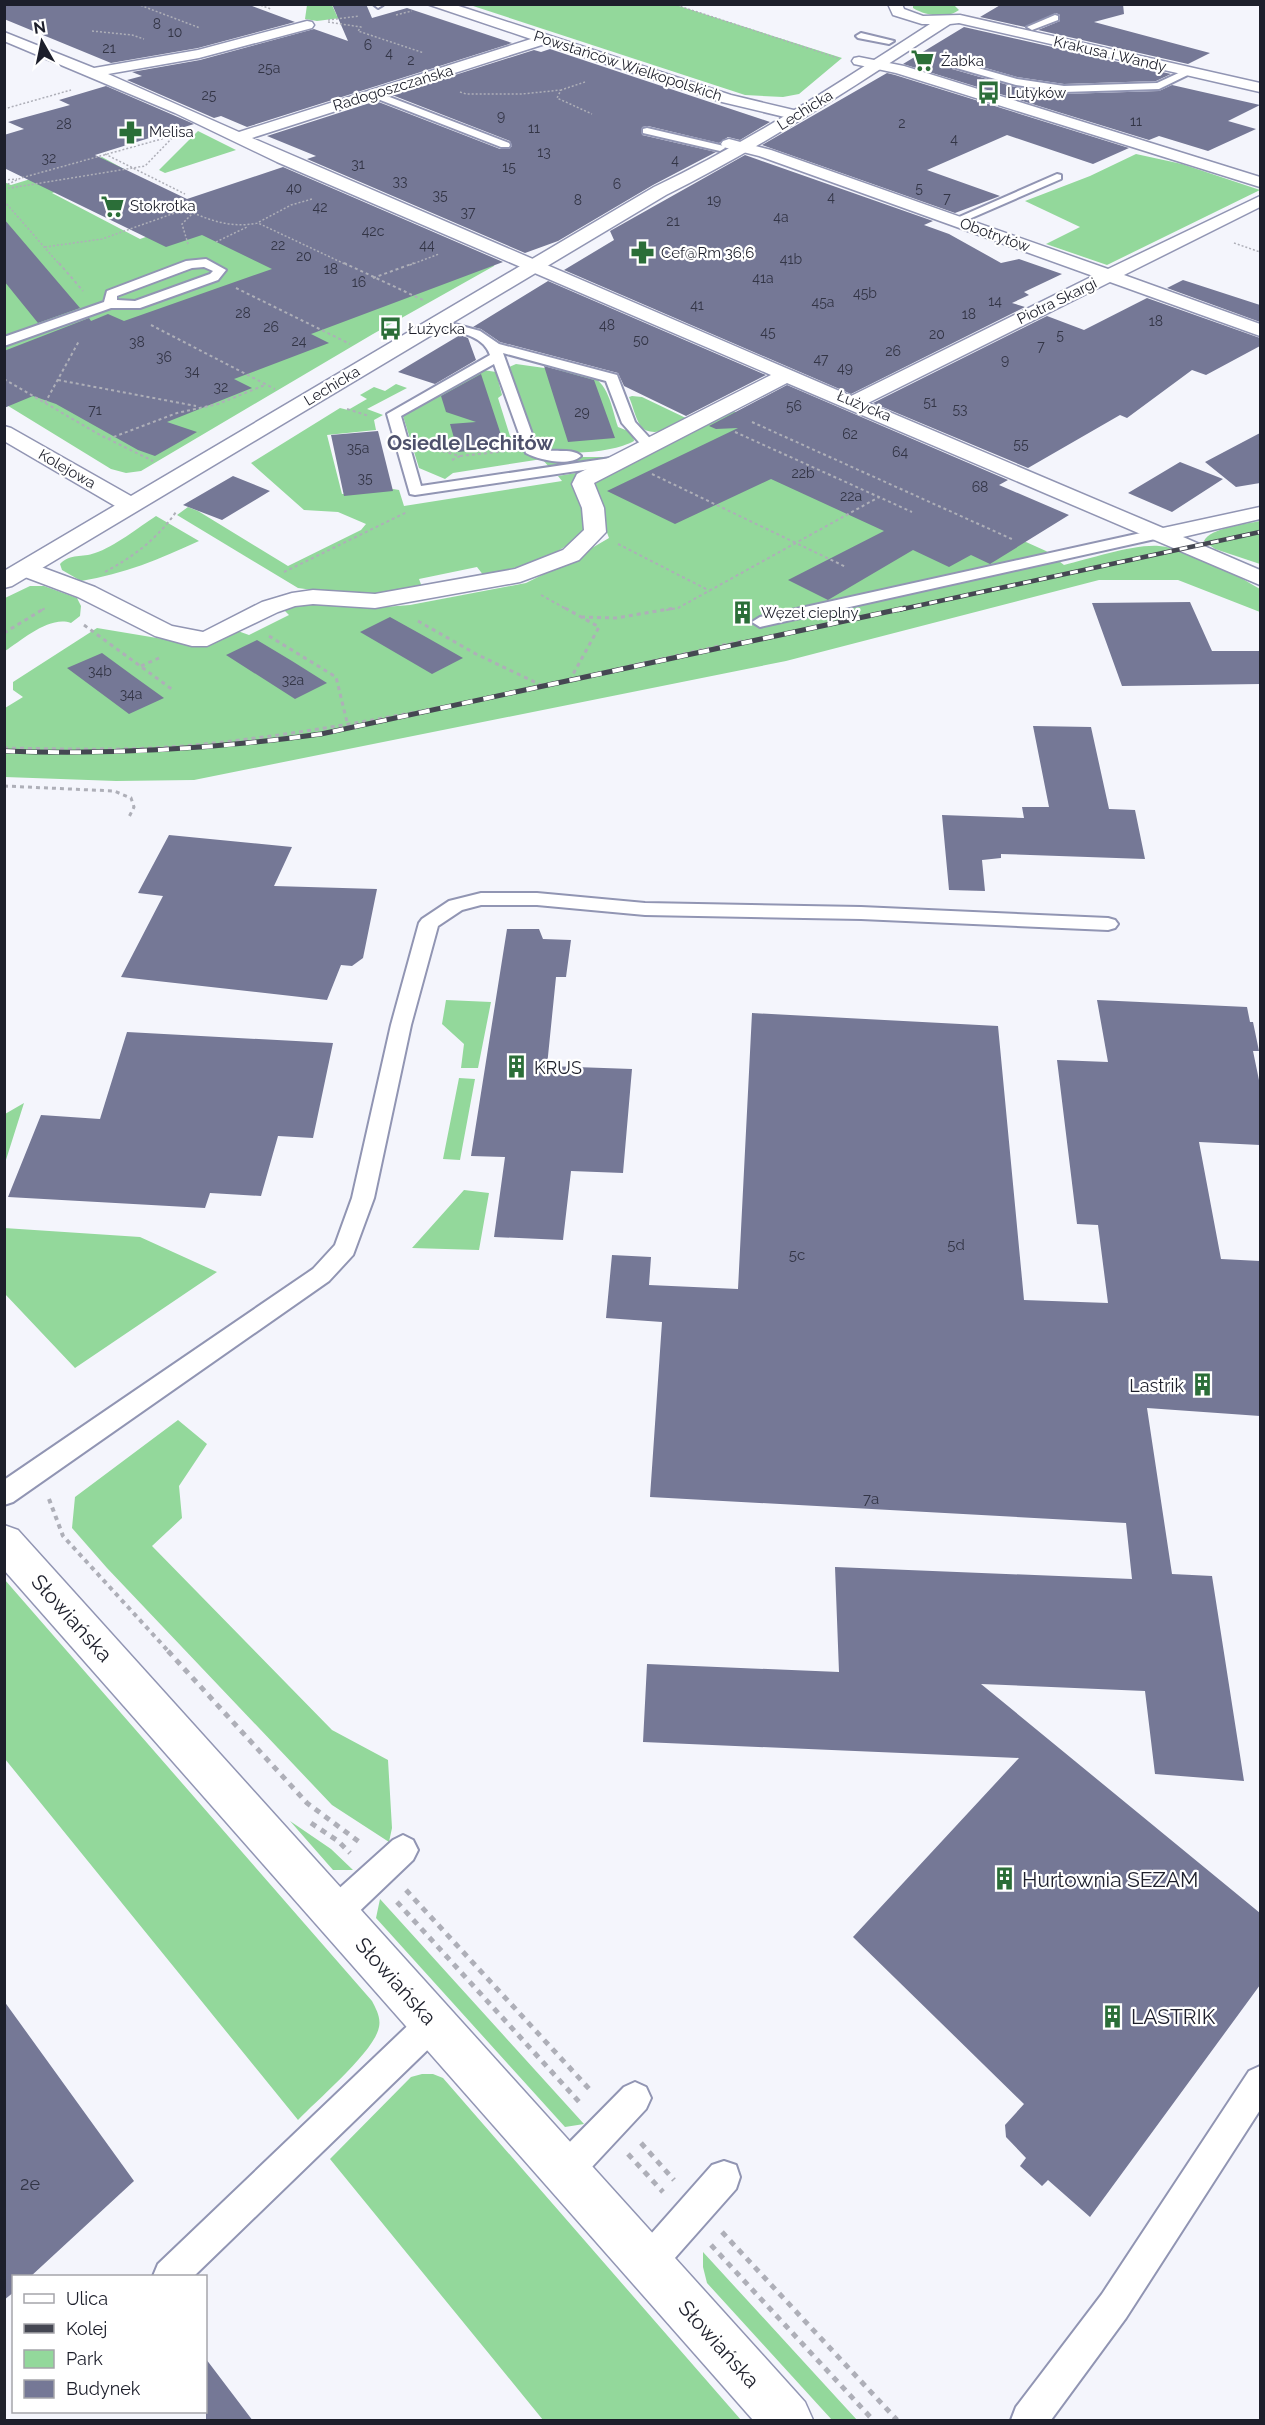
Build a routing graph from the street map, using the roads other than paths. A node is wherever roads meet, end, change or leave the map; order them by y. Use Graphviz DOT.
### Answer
graph roads {
  1 [pos="434,4"];
  2 [pos="446,4"];
  3 [pos="895,4"];
  4 [pos="460,11"];
  5 [pos="911,18"];
  6 [pos="1055,18"];
  7 [pos="960,19"];
  8 [pos="945,21"];
  9 [pos="312,23"];
  10 [pos="1032,27"];
  11 [pos="4,36"];
  12 [pos="861,36"];
  13 [pos="546,39"];
  14 [pos="889,41"];
  15 [pos="852,61"];
  16 [pos="875,65"];
  17 [pos="957,65"];
  18 [pos="1189,72"];
  19 [pos="93,73"];
  20 [pos="1260,79"];
  21 [pos="1260,88"];
  22 [pos="374,94"];
  23 [pos="790,113"];
  24 [pos="647,131"];
  25 [pos="239,137"];
  26 [pos="505,145"];
  27 [pos="731,146"];
  28 [pos="1057,177"];
  29 [pos="1260,182"];
  30 [pos="660,191"];
  31 [pos="1260,201"];
  32 [pos="956,221"];
  33 [pos="533,266"];
  34 [pos="1108,276"];
  35 [pos="104,306"];
  36 [pos="436,323"];
  37 [pos="1260,330"];
  38 [pos="4,342"];
  39 [pos="496,352"];
  40 [pos="787,375"];
  41 [pos="854,402"];
  42 [pos="4,432"];
  43 [pos="650,446"];
  44 [pos="624,460"];
  45 [pos="130,505"];
  46 [pos="1260,513"];
  47 [pos="1160,535"];
  48 [pos="25,569"];
  49 [pos="1260,578"];
  50 [pos="4,580"];
  51 [pos="760,622"];
  52 [pos="1108,924"];
  53 [pos="4,1494"];
  54 [pos="4,1542"];
  55 [pos="394,1859"];
  56 [pos="335,1913"];
  57 [pos="433,2022"];
  58 [pos="1260,2082"];
  59 [pos="626,2108"];
  60 [pos="565,2172"];
  61 [pos="724,2177"];
  62 [pos="647,2264"];
  63 [pos="172,2275"];
  64 [pos="787,2421"];
  65 [pos="1029,2421"];
  1 -- 4 [label="street, Powstańców Wielkopolskich"];
  2 -- 4 [label="street, Powstańców Wielkopolskich"];
  3 -- 5 [label="street"];
  4 -- 13 [label="street, Powstańców Wielkopolskich"];
  5 -- 8 [label="street"];
  5 -- 14 [label="street, Lechicka"];
  6 -- 10 [label="lane"];
  7 -- 8 [label="street"];
  7 -- 10 [label="street, Krakusa i Wandy"];
  7 -- 18 [label="street, Krakusa i Wandy"];
  8 -- 16 [label="street, Lechicka"];
  9 -- 19 [label="street"];
  10 -- 20 [label="street, Krakusa i Wandy"];
  11 -- 19 [label="street, Łużycka"];
  12 -- 14 [label="lane"];
  13 -- 22 [label="street, Radogoszczańska"];
  13 -- 23 [label="street, Powstańców Wielkopolskich"];
  14 -- 15 [label="street, Lechicka"];
  15 -- 16 [label="street"];
  15 -- 23 [label="street, Lechicka"];
  16 -- 23 [label="street, Lechicka"];
  16 -- 29 [label="street"];
  17 -- 18 [label="lane"];
  18 -- 21 [label="street, Krakusa i Wandy"];
  19 -- 25 [label="street, Łużycka"];
  22 -- 25 [label="street, Radogoszczańska"];
  22 -- 26 [label="lane"];
  23 -- 27 [label="street, Lechicka"];
  24 -- 27 [label="lane"];
  25 -- 33 [label="street, Łużycka"];
  27 -- 30 [label="street, Lechicka"];
  27 -- 30 [label="street, Lechicka"];
  27 -- 32 [label="street, Obotrytów"];
  28 -- 32 [label="lane"];
  30 -- 33 [label="street, Lechicka"];
  31 -- 34 [label="street, Piotra Skargi"];
  32 -- 34 [label="street, Obotrytów"];
  33 -- 36 [label="street, Lechicka"];
  33 -- 40 [label="street, Łużycka"];
  34 -- 37 [label="street, Obotrytów"];
  34 -- 41 [label="street, Piotra Skargi"];
  35 -- 35 [label="lane"];
  35 -- 38 [label="lane"];
  36 -- 39 [label="lane"];
  36 -- 45 [label="street, Lechicka"];
  39 -- 43 [label="lane"];
  39 -- 43 [label="lane"];
  39 -- 44 [label="lane"];
  40 -- 41 [label="street, Łużycka"];
  40 -- 43 [label="street"];
  41 -- 47 [label="street, Łużycka"];
  42 -- 45 [label="street, Kolejowa"];
  43 -- 44 [label="street"];
  44 -- 48 [label="street"];
  45 -- 48 [label="street, Lechicka"];
  46 -- 47 [label="street"];
  47 -- 49 [label="street, Łużycka"];
  47 -- 51 [label="lane"];
  48 -- 50 [label="street, Lechicka"];
  52 -- 53 [label="lane"];
  54 -- 56 [label="street, Słowiańska"];
  55 -- 56 [label="lane"];
  56 -- 57 [label="street, Słowiańska"];
  57 -- 60 [label="street, Słowiańska"];
  57 -- 63 [label="lane"];
  58 -- 65 [label="lane"];
  59 -- 60 [label="lane"];
  60 -- 62 [label="street, Słowiańska"];
  61 -- 62 [label="lane"];
  62 -- 64 [label="street, Słowiańska"];
}
